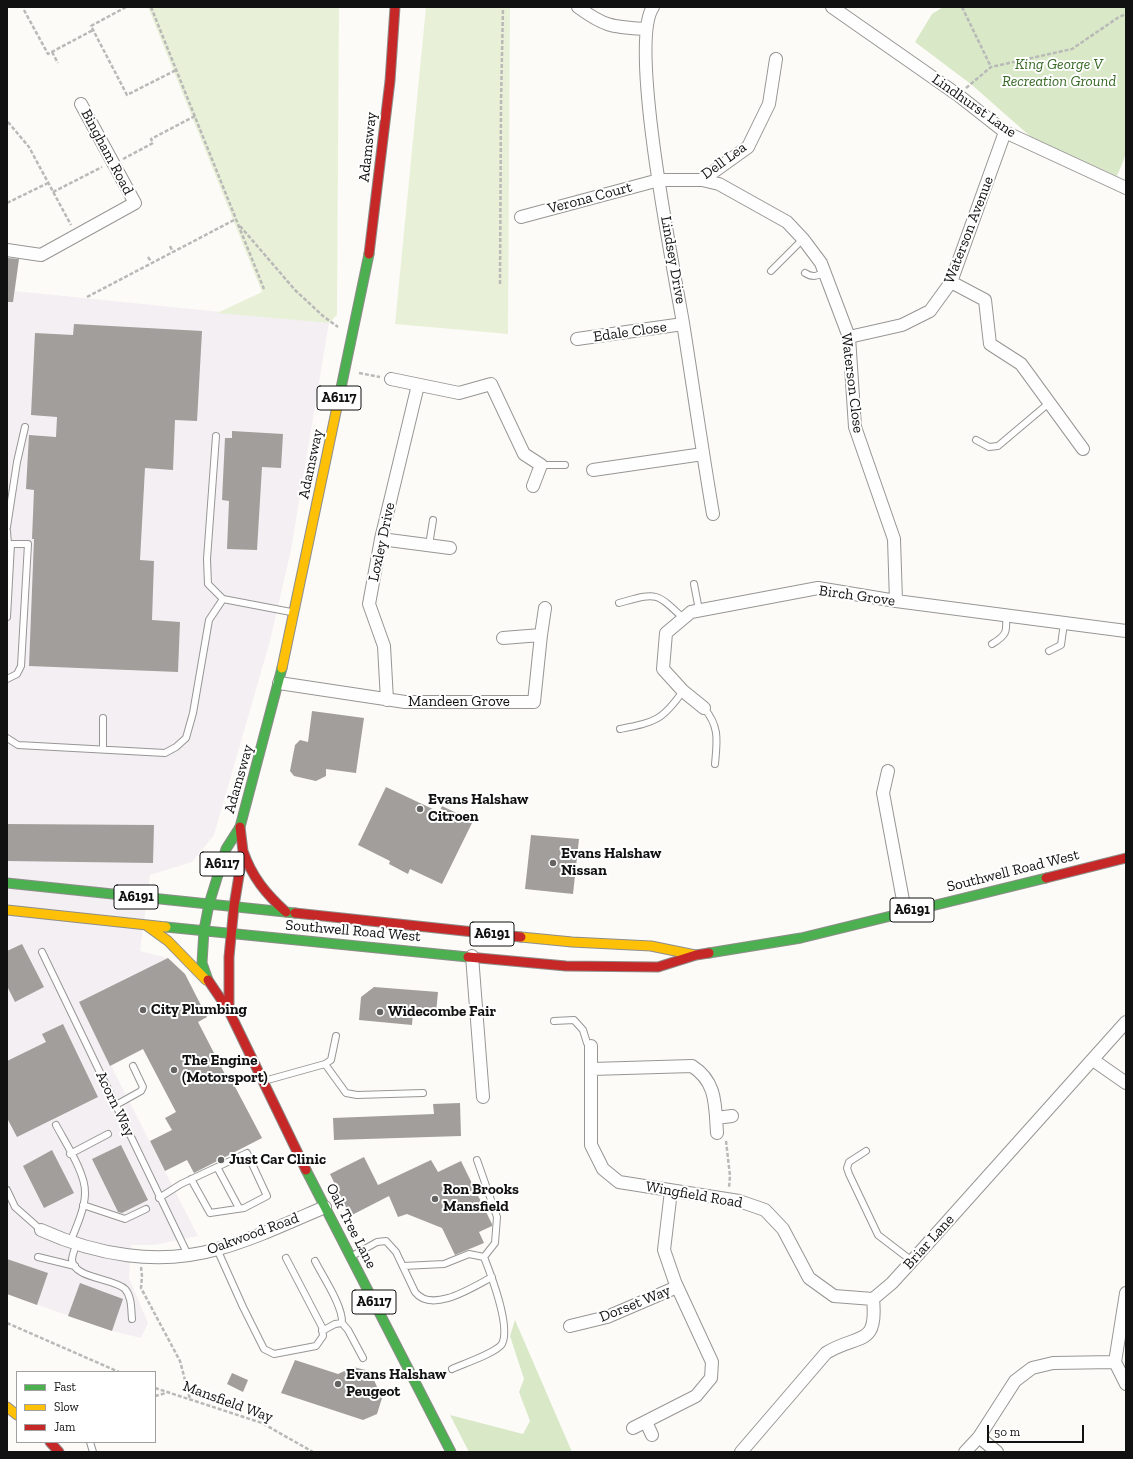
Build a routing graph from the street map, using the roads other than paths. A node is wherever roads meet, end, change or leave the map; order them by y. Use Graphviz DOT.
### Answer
graph roads {
  1 [pos="395,7"];
  2 [pos="578,7"];
  3 [pos="653,7"];
  4 [pos="832,7"];
  5 [pos="646,29"];
  6 [pos="776,59"];
  7 [pos="81,104"];
  8 [pos="1005,132"];
  9 [pos="659,180"];
  10 [pos="702,180"];
  11 [pos="1126,188"];
  12 [pos="521,216"];
  13 [pos="803,238"];
  14 [pos="7,250"];
  15 [pos="771,271"];
  16 [pos="825,272"];
  17 [pos="805,273"];
  18 [pos="951,282"];
  19 [pos="683,324"];
  20 [pos="848,337"];
  21 [pos="577,340"];
  22 [pos="391,379"];
  23 [pos="418,385"];
  24 [pos="1049,403"];
  25 [pos="25,427"];
  26 [pos="216,436"];
  27 [pos="976,440"];
  28 [pos="1083,448"];
  29 [pos="703,454"];
  30 [pos="541,465"];
  31 [pos="565,465"];
  32 [pos="593,470"];
  33 [pos="533,486"];
  34 [pos="713,514"];
  35 [pos="433,520"];
  36 [pos="7,527"];
  37 [pos="7,531"];
  38 [pos="381,539"];
  39 [pos="11,544"];
  40 [pos="428,545"];
  41 [pos="450,548"];
  42 [pos="694,584"];
  43 [pos="223,600"];
  44 [pos="896,601"];
  45 [pos="619,603"];
  46 [pos="545,608"];
  47 [pos="699,610"];
  48 [pos="294,613"];
  49 [pos="1006,615"];
  50 [pos="7,617"];
  51 [pos="683,618"];
  52 [pos="1064,623"];
  53 [pos="1126,631"];
  54 [pos="541,635"];
  55 [pos="503,638"];
  56 [pos="992,644"];
  57 [pos="1049,651"];
  58 [pos="7,678"];
  59 [pos="279,683"];
  60 [pos="683,691"];
  61 [pos="387,700"];
  62 [pos="704,708"];
  63 [pos="103,718"];
  64 [pos="620,729"];
  65 [pos="7,738"];
  66 [pos="103,750"];
  67 [pos="715,764"];
  68 [pos="888,771"];
  69 [pos="240,827"];
  70 [pos="243,851"];
  71 [pos="1126,858"];
  72 [pos="7,883"];
  73 [pos="63,890"];
  74 [pos="106,903"];
  75 [pos="209,904"];
  76 [pos="234,906"];
  77 [pos="7,910"];
  78 [pos="905,911"];
  79 [pos="286,912"];
  80 [pos="195,916"];
  81 [pos="206,918"];
  82 [pos="236,921"];
  83 [pos="145,924"];
  84 [pos="204,930"];
  85 [pos="322,933"];
  86 [pos="232,934"];
  87 [pos="357,946"];
  88 [pos="42,952"];
  89 [pos="696,955"];
  90 [pos="472,956"];
  91 [pos="210,985"];
  92 [pos="229,1011"];
  93 [pos="554,1021"];
  94 [pos="1126,1022"];
  95 [pos="336,1036"];
  96 [pos="591,1046"];
  97 [pos="1093,1060"];
  98 [pos="325,1064"];
  99 [pos="133,1066"];
  100 [pos="592,1069"];
  101 [pos="262,1081"];
  102 [pos="1126,1084"];
  103 [pos="423,1094"];
  104 [pos="483,1097"];
  105 [pos="116,1105"];
  106 [pos="732,1116"];
  107 [pos="716,1118"];
  108 [pos="56,1125"];
  109 [pos="717,1133"];
  110 [pos="108,1134"];
  111 [pos="866,1151"];
  112 [pos="70,1154"];
  113 [pos="477,1160"];
  114 [pos="217,1167"];
  115 [pos="192,1179"];
  116 [pos="7,1190"];
  117 [pos="671,1191"];
  118 [pos="159,1197"];
  119 [pos="83,1205"];
  120 [pos="325,1207"];
  121 [pos="239,1208"];
  122 [pos="146,1209"];
  123 [pos="41,1230"];
  124 [pos="74,1244"];
  125 [pos="217,1249"];
  126 [pos="188,1255"];
  127 [pos="38,1257"];
  128 [pos="350,1257"];
  129 [pos="484,1257"];
  130 [pos="286,1258"];
  131 [pos="316,1261"];
  132 [pos="912,1261"];
  133 [pos="75,1266"];
  134 [pos="404,1266"];
  135 [pos="492,1277"];
  136 [pos="677,1287"];
  137 [pos="1126,1293"];
  138 [pos="872,1299"];
  139 [pos="132,1319"];
  140 [pos="342,1323"];
  141 [pos="570,1326"];
  142 [pos="322,1331"];
  143 [pos="363,1358"];
  144 [pos="1115,1362"];
  145 [pos="452,1369"];
  146 [pos="1126,1384"];
  147 [pos="7,1407"];
  148 [pos="16,1414"];
  149 [pos="646,1422"];
  150 [pos="633,1428"];
  151 [pos="652,1435"];
  152 [pos="979,1437"];
  153 [pos="51,1443"];
  154 [pos="60,1452"];
  155 [pos="451,1452"];
  156 [pos="741,1452"];
  157 [pos="965,1452"];
  158 [pos="997,1452"];
  1 -- 48 [label="main road, Adamsway / A6117"];
  2 -- 5 [label="street"];
  3 -- 5 [label="street, Lindsey Drive"];
  4 -- 8 [label="street, Lindhurst Lane"];
  5 -- 9 [label="street, Lindsey Drive"];
  6 -- 10 [label="street, Dell Lea"];
  7 -- 14 [label="street, Bingham Road"];
  8 -- 11 [label="street, Lindhurst Lane"];
  8 -- 18 [label="street, Waterson Avenue"];
  9 -- 10 [label="street, Dell Lea"];
  9 -- 12 [label="street, Verona Court"];
  9 -- 19 [label="street, Lindsey Drive"];
  10 -- 13 [label="street, Waterson Close"];
  13 -- 15 [label="lane"];
  13 -- 16 [label="street, Waterson Close"];
  16 -- 17 [label="lane"];
  16 -- 20 [label="street, Waterson Close"];
  18 -- 20 [label="street, Waterson Avenue"];
  18 -- 24 [label="street"];
  19 -- 21 [label="street, Edale Close"];
  19 -- 29 [label="street, Lindsey Drive"];
  20 -- 44 [label="street, Waterson Close"];
  22 -- 23 [label="street"];
  23 -- 30 [label="street"];
  23 -- 38 [label="street, Loxley Drive"];
  24 -- 27 [label="lane"];
  24 -- 28 [label="street"];
  25 -- 36 [label="lane"];
  26 -- 43 [label="lane"];
  29 -- 32 [label="street"];
  29 -- 34 [label="street, Lindsey Drive"];
  30 -- 31 [label="lane"];
  30 -- 33 [label="street"];
  35 -- 40 [label="lane"];
  37 -- 39 [label="lane"];
  38 -- 40 [label="street"];
  38 -- 61 [label="street, Loxley Drive"];
  39 -- 50 [label="lane"];
  39 -- 58 [label="lane"];
  40 -- 41 [label="street"];
  42 -- 47 [label="lane"];
  43 -- 48 [label="lane"];
  43 -- 66 [label="lane"];
  44 -- 47 [label="street, Birch Grove"];
  44 -- 49 [label="street, Birch Grove"];
  45 -- 51 [label="lane"];
  46 -- 54 [label="street"];
  47 -- 51 [label="street, Birch Grove"];
  48 -- 59 [label="main road, Adamsway / A6117"];
  49 -- 52 [label="street, Birch Grove"];
  49 -- 56 [label="lane"];
  51 -- 60 [label="street, Birch Grove"];
  52 -- 53 [label="street, Birch Grove"];
  52 -- 57 [label="lane"];
  54 -- 55 [label="street"];
  54 -- 61 [label="street, Mandeen Grove"];
  59 -- 61 [label="street, Mandeen Grove"];
  59 -- 69 [label="main road, Adamsway / A6117"];
  60 -- 62 [label="street, Birch Grove"];
  60 -- 64 [label="lane"];
  62 -- 67 [label="lane"];
  63 -- 66 [label="lane"];
  65 -- 66 [label="lane"];
  68 -- 78 [label="street"];
  69 -- 70 [label="main road, Adamsway / A6117"];
  69 -- 75 [label="main road, Adamsway / A6117"];
  70 -- 76 [label="main road, Adamsway / A6117"];
  70 -- 79 [label="main road"];
  71 -- 78 [label="main road, Southwell Road West / A6191"];
  72 -- 73 [label="main road, Southwell Road West / A6191"];
  73 -- 74 [label="main road"];
  73 -- 75 [label="main road, Southwell Road West / A6191"];
  75 -- 76 [label="main road, Southwell Road West / A6191"];
  75 -- 81 [label="main road, A6117"];
  75 -- 82 [label="main road"];
  76 -- 79 [label="main road, Southwell Road West / A6191"];
  76 -- 82 [label="main road, A6117"];
  77 -- 83 [label="main road, Southwell Road West / A6191"];
  78 -- 89 [label="main road, Southwell Road West / A6191"];
  79 -- 89 [label="main road, Southwell Road West / A6191"];
  80 -- 81 [label="main road"];
  81 -- 84 [label="main road, A6117"];
  81 -- 86 [label="main road"];
  82 -- 86 [label="main road, A6117"];
  83 -- 84 [label="main road, Southwell Road West / A6191"];
  83 -- 91 [label="main road"];
  84 -- 86 [label="main road, Southwell Road West / A6191"];
  84 -- 91 [label="main road, Oak Tree Lane / A6117"];
  85 -- 87 [label="main road"];
  86 -- 87 [label="main road, Southwell Road West / A6191"];
  86 -- 92 [label="main road, Oak Tree Lane / A6117"];
  87 -- 90 [label="main road, Southwell Road West / A6191"];
  88 -- 105 [label="lane, Acorn Way"];
  89 -- 90 [label="main road, Southwell Road West / A6191"];
  90 -- 104 [label="street"];
  91 -- 92 [label="main road, Oak Tree Lane / A6117"];
  92 -- 101 [label="main road, Oak Tree Lane / A6117"];
  93 -- 96 [label="lane"];
  94 -- 97 [label="street, Briar Lane"];
  95 -- 98 [label="lane"];
  96 -- 100 [label="street, Wingfield Road"];
  97 -- 102 [label="street"];
  97 -- 132 [label="street, Briar Lane"];
  98 -- 101 [label="lane"];
  98 -- 103 [label="lane"];
  99 -- 105 [label="lane"];
  100 -- 107 [label="street"];
  100 -- 117 [label="street, Wingfield Road"];
  101 -- 120 [label="main road, Oak Tree Lane / A6117"];
  105 -- 118 [label="lane, Acorn Way"];
  106 -- 107 [label="street"];
  107 -- 109 [label="street"];
  108 -- 112 [label="lane"];
  110 -- 112 [label="lane"];
  111 -- 132 [label="lane"];
  112 -- 119 [label="lane"];
  113 -- 129 [label="lane"];
  114 -- 115 [label="lane"];
  114 -- 121 [label="lane"];
  114 -- 121 [label="lane"];
  115 -- 118 [label="lane"];
  115 -- 121 [label="lane"];
  116 -- 123 [label="lane"];
  117 -- 136 [label="street"];
  117 -- 138 [label="street, Wingfield Road"];
  118 -- 126 [label="lane, Acorn Way"];
  119 -- 122 [label="lane"];
  119 -- 124 [label="lane"];
  120 -- 125 [label="street, Oakwood Road"];
  120 -- 128 [label="main road, Oak Tree Lane / A6117"];
  123 -- 124 [label="street, Oakwood Road"];
  124 -- 126 [label="street, Oakwood Road"];
  124 -- 133 [label="lane"];
  125 -- 126 [label="street, Oakwood Road"];
  125 -- 142 [label="lane"];
  127 -- 133 [label="lane"];
  128 -- 134 [label="lane"];
  128 -- 155 [label="main road, Oak Tree Lane / A6117"];
  129 -- 134 [label="lane"];
  129 -- 135 [label="lane"];
  130 -- 142 [label="lane"];
  131 -- 140 [label="lane"];
  132 -- 138 [label="street, Briar Lane"];
  133 -- 139 [label="lane"];
  134 -- 135 [label="lane"];
  135 -- 145 [label="lane"];
  136 -- 141 [label="street, Dorset Way"];
  136 -- 149 [label="street"];
  137 -- 144 [label="street"];
  138 -- 156 [label="street"];
  140 -- 142 [label="lane"];
  140 -- 143 [label="lane"];
  144 -- 146 [label="street"];
  144 -- 152 [label="street"];
  147 -- 148 [label="main road"];
  149 -- 150 [label="street"];
  149 -- 151 [label="street"];
  152 -- 157 [label="street"];
  152 -- 158 [label="street"];
  153 -- 154 [label="main road"];
}
